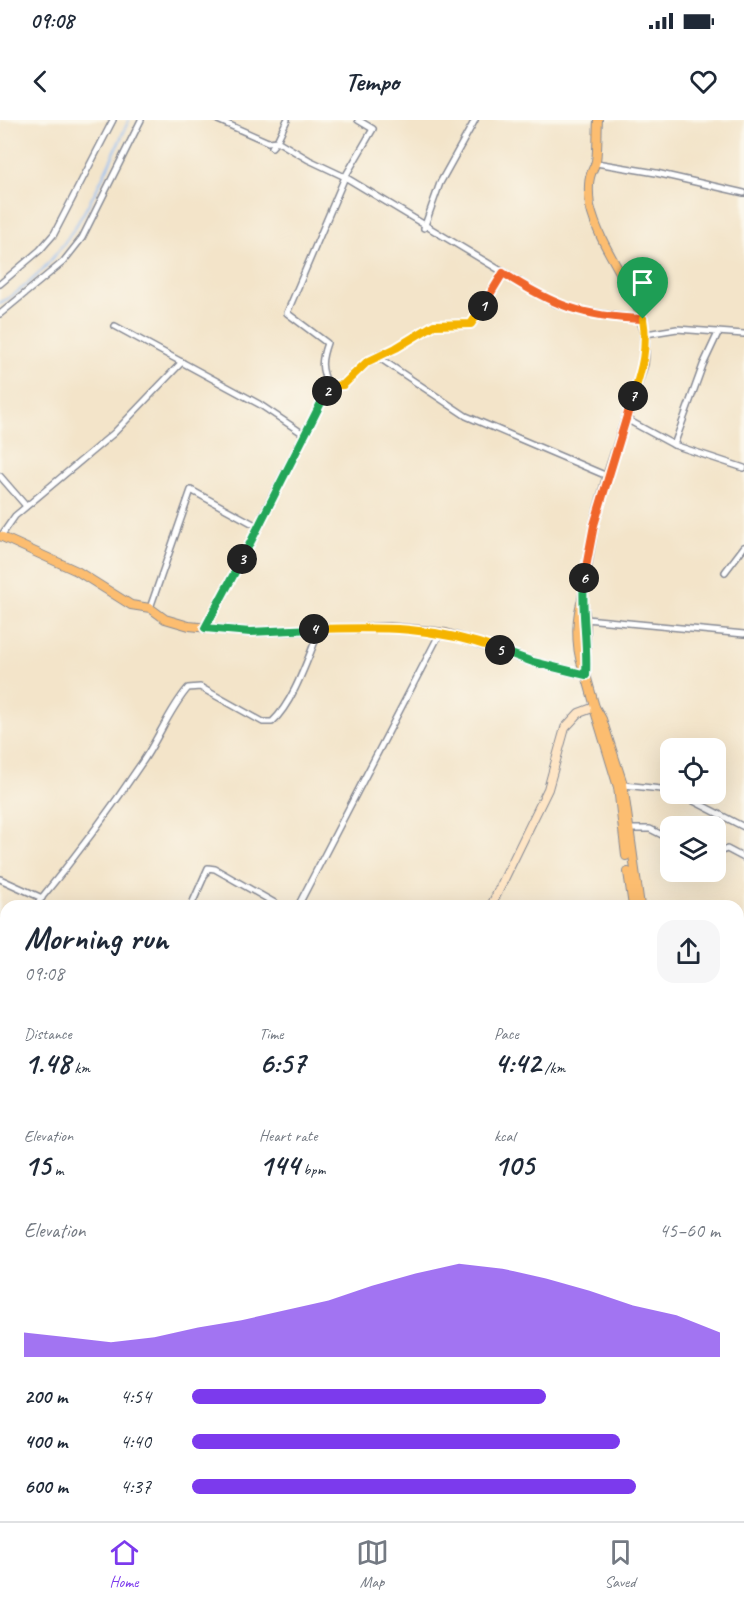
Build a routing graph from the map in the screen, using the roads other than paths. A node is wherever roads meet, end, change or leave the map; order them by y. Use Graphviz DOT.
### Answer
graph roads {
  1 [pos="113,120"];
  2 [pos="141,120"];
  3 [pos="218,120"];
  4 [pos="287,120"];
  5 [pos="358,120"];
  6 [pos="475,120"];
  7 [pos="598,120"];
  8 [pos="278,141"];
  9 [pos="272,147"];
  10 [pos="596,163"];
  11 [pos="345,177"];
  12 [pos="744,193"];
  13 [pos="424,228"];
  14 [pos="503,273"];
  15 [pos="0,284"];
  16 [pos="0,314"];
  17 [pos="643,319"];
  18 [pos="115,326"];
  19 [pos="717,333"];
  20 [pos="646,334"];
  21 [pos="744,334"];
  22 [pos="378,357"];
  23 [pos="182,362"];
  24 [pos="330,386"];
  25 [pos="626,419"];
  26 [pos="304,435"];
  27 [pos="674,445"];
  28 [pos="744,468"];
  29 [pos="0,476"];
  30 [pos="607,476"];
  31 [pos="26,506"];
  32 [pos="259,527"];
  33 [pos="1,536"];
  34 [pos="744,547"];
  35 [pos="724,572"];
  36 [pos="582,599"];
  37 [pos="150,608"];
  38 [pos="586,619"];
  39 [pos="205,628"];
  40 [pos="320,629"];
  41 [pos="440,633"];
  42 [pos="744,634"];
  43 [pos="586,675"];
  44 [pos="595,707"];
  45 [pos="624,785"];
  46 [pos="660,789"];
  47 [pos="699,804"];
  48 [pos="744,827"];
  49 [pos="630,829"];
  50 [pos="660,834"];
  51 [pos="726,849"];
  52 [pos="744,858"];
  53 [pos="0,879"];
  54 [pos="42,898"];
  55 [pos="194,900"];
  56 [pos="269,900"];
  57 [pos="301,900"];
  58 [pos="494,900"];
  59 [pos="632,900"];
  60 [pos="639,900"];
  1 -- 15 [label="street"];
  2 -- 16 [label="street"];
  3 -- 8 [label="street"];
  4 -- 8 [label="street"];
  5 -- 11 [label="street"];
  6 -- 13 [label="street"];
  7 -- 10 [label="main road"];
  8 -- 9 [label="street"];
  8 -- 11 [label="street"];
  10 -- 12 [label="street"];
  10 -- 17 [label="main road"];
  11 -- 13 [label="street"];
  11 -- 24 [label="street"];
  13 -- 14 [label="street"];
  14 -- 17 [label="street"];
  14 -- 22 [label="street"];
  17 -- 20 [label="main road"];
  18 -- 23 [label="street"];
  19 -- 20 [label="street"];
  19 -- 21 [label="street"];
  19 -- 27 [label="street"];
  20 -- 25 [label="main road"];
  22 -- 24 [label="street"];
  22 -- 30 [label="street"];
  23 -- 26 [label="street"];
  23 -- 31 [label="street"];
  24 -- 26 [label="street"];
  25 -- 27 [label="street"];
  25 -- 30 [label="main road"];
  26 -- 32 [label="street"];
  27 -- 28 [label="street"];
  29 -- 31 [label="street"];
  30 -- 36 [label="main road"];
  31 -- 33 [label="street"];
  32 -- 37 [label="street"];
  32 -- 39 [label="street"];
  33 -- 37 [label="main road"];
  34 -- 35 [label="street"];
  36 -- 38 [label="main road"];
  36 -- 43 [label="main road"];
  37 -- 39 [label="main road"];
  38 -- 42 [label="street"];
  38 -- 43 [label="main road"];
  39 -- 40 [label="main road"];
  40 -- 41 [label="main road"];
  40 -- 54 [label="street"];
  41 -- 43 [label="main road"];
  41 -- 57 [label="street"];
  43 -- 44 [label="main road"];
  44 -- 45 [label="main road"];
  44 -- 58 [label="street"];
  44 -- 59 [label="main road"];
  45 -- 46 [label="street"];
  45 -- 49 [label="main road"];
  47 -- 48 [label="street"];
  49 -- 50 [label="street"];
  49 -- 60 [label="main road"];
  51 -- 52 [label="street"];
  53 -- 54 [label="street"];
  55 -- 56 [label="street"];
}
